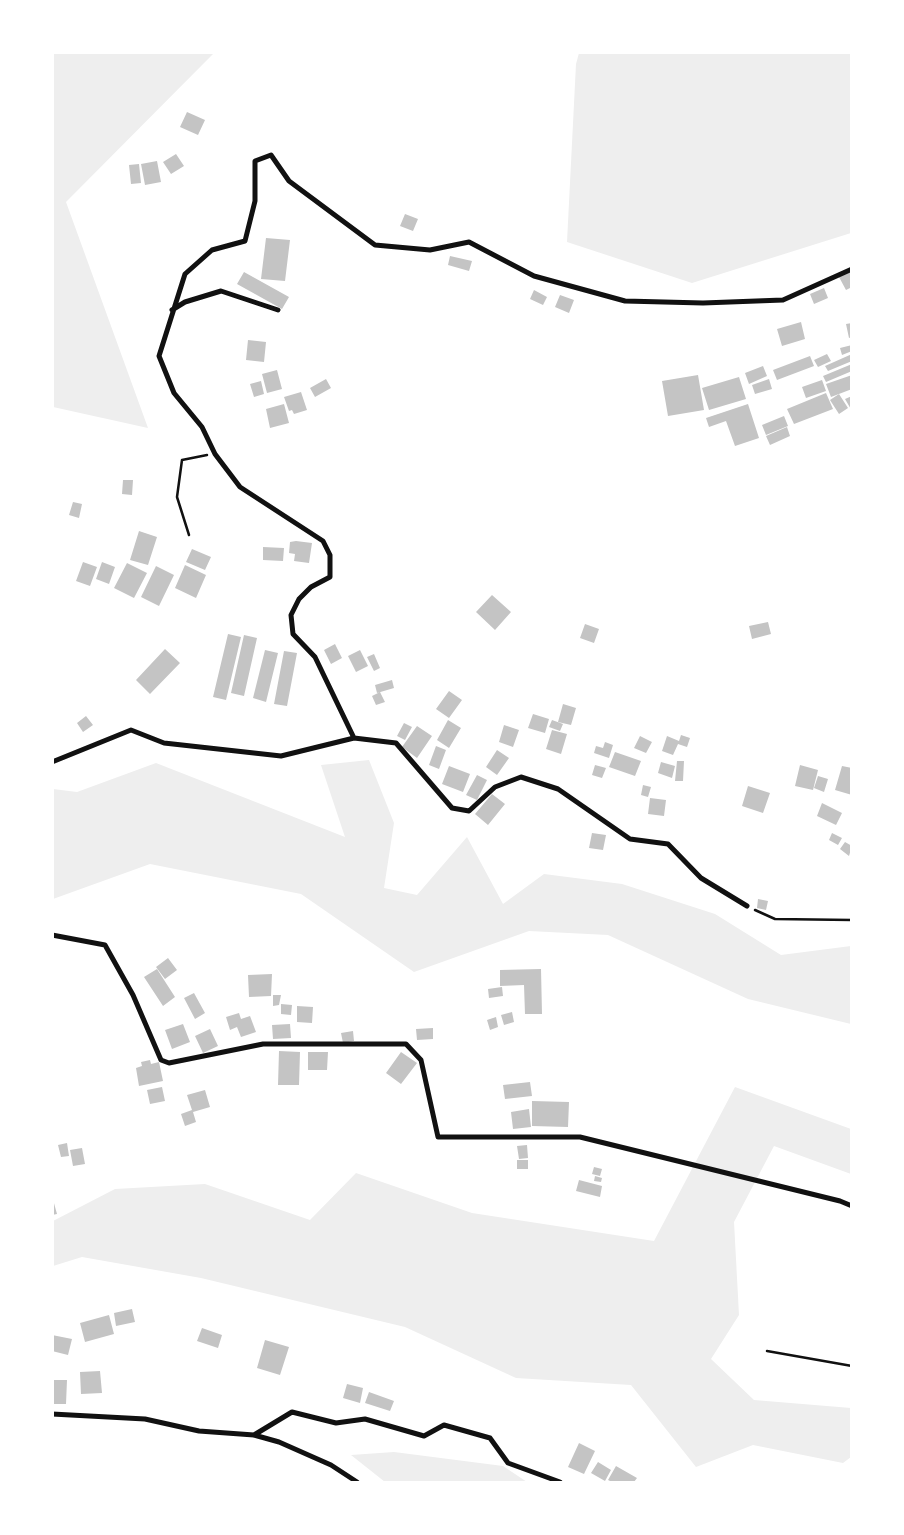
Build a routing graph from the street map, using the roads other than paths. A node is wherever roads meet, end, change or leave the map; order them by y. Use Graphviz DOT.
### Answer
graph roads {
  1 [pos="852,269"];
  2 [pos="172,310"];
  3 [pos="278,310"];
  4 [pos="354,738"];
  5 [pos="52,762"];
  6 [pos="747,906"];
  7 [pos="52,935"];
  8 [pos="852,1206"];
  9 [pos="52,1414"];
  10 [pos="254,1436"];
  11 [pos="357,1482"];
  12 [pos="560,1482"];
  1 -- 2 [label="street"];
  2 -- 3 [label="street"];
  2 -- 4 [label="street"];
  4 -- 5 [label="street"];
  4 -- 6 [label="street"];
  7 -- 8 [label="street"];
  9 -- 10 [label="street"];
  10 -- 11 [label="street"];
  10 -- 12 [label="street"];
}
